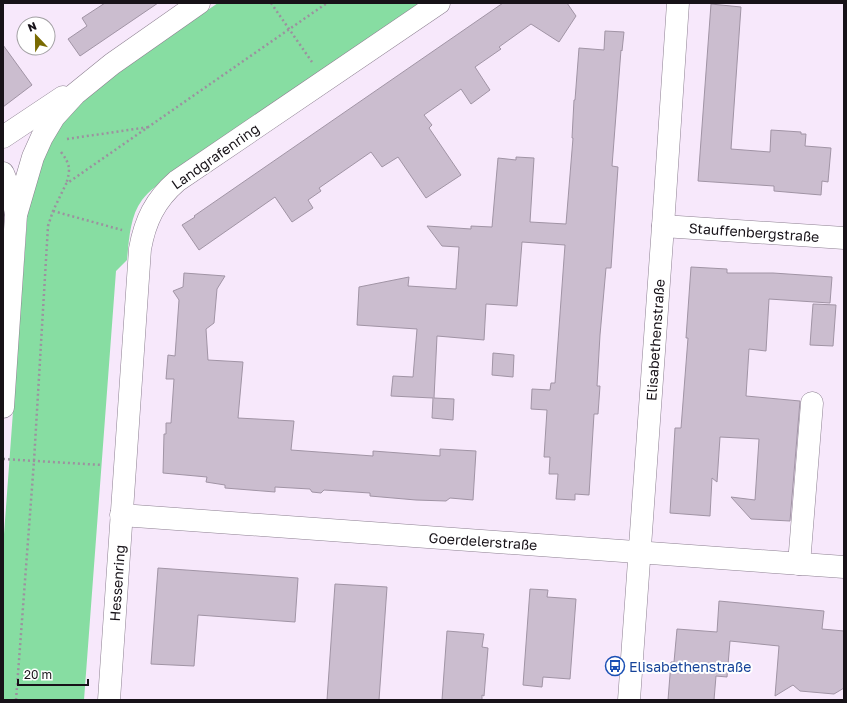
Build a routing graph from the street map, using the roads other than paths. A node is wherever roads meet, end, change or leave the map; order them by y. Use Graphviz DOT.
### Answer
graph roads {
  1 [pos="199,3"];
  2 [pos="439,3"];
  3 [pos="678,3"];
  4 [pos="112,64"];
  5 [pos="3,137"];
  6 [pos="3,173"];
  7 [pos="16,215"];
  8 [pos="664,226"];
  9 [pos="844,238"];
  10 [pos="9,239"];
  11 [pos="812,403"];
  12 [pos="3,407"];
  13 [pos="125,467"];
  14 [pos="121,515"];
  15 [pos="639,553"];
  16 [pos="799,564"];
  17 [pos="844,567"];
  18 [pos="109,700"];
  19 [pos="629,700"];
  1 -- 4 [label="street"];
  2 -- 13 [label="street, Landgrafenring"];
  3 -- 8 [label="street, Elisabethenstraße"];
  4 -- 5 [label="street"];
  4 -- 7 [label="street"];
  6 -- 7 [label="street"];
  7 -- 10 [label="street"];
  8 -- 9 [label="street, Stauffenbergstraße"];
  8 -- 15 [label="street, Elisabethenstraße"];
  10 -- 12 [label="street"];
  11 -- 16 [label="street"];
  13 -- 14 [label="street, Hessenring"];
  14 -- 15 [label="street, Goerdelerstraße"];
  14 -- 18 [label="street, Hessenring"];
  15 -- 16 [label="street, Goerdelerstraße"];
  15 -- 19 [label="street, Elisabethenstraße"];
  16 -- 17 [label="street, Goerdelerstraße"];
}
